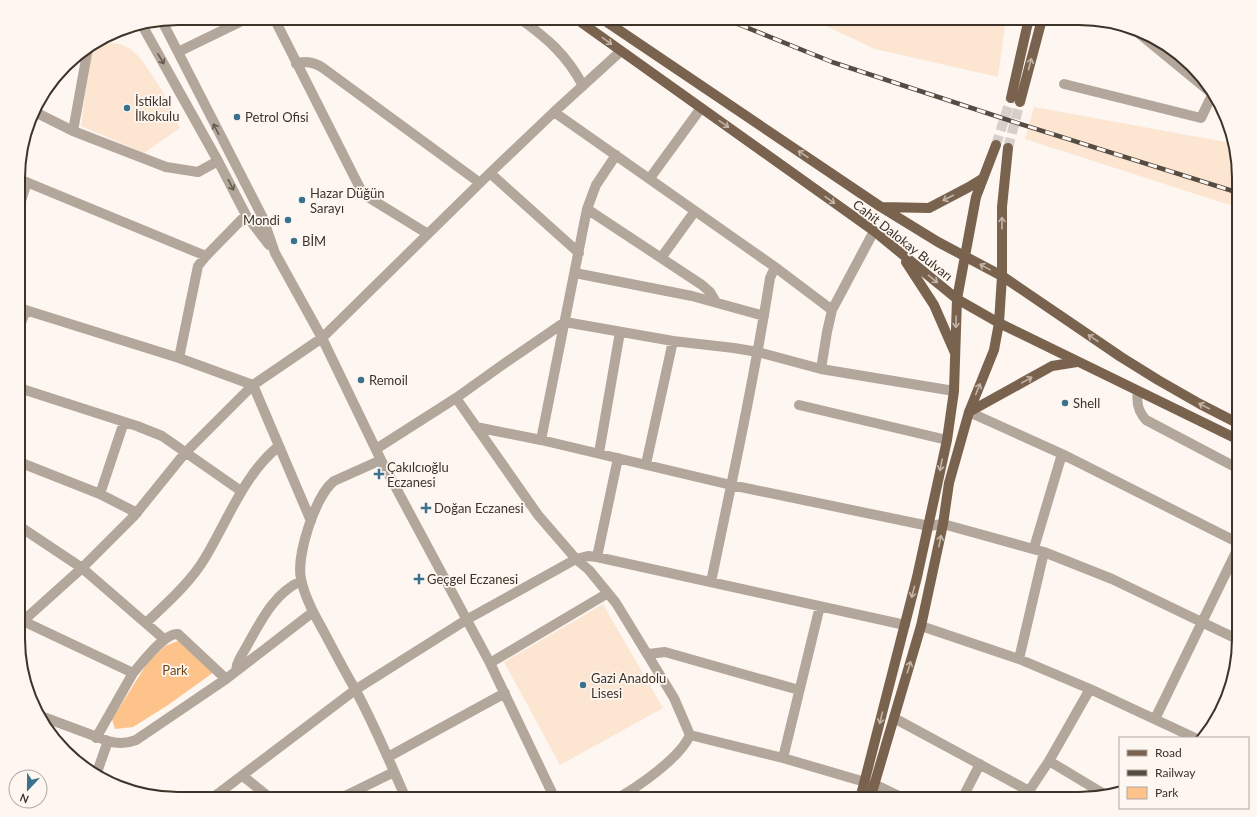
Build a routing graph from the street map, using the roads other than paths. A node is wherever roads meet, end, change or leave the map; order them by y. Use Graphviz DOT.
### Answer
graph roads {
  1 [pos="164,25"];
  2 [pos="234,25"];
  3 [pos="277,25"];
  4 [pos="529,25"];
  5 [pos="585,25"];
  6 [pos="611,25"];
  7 [pos="1028,25"];
  8 [pos="1040,25"];
  9 [pos="144,29"];
  10 [pos="1152,45"];
  11 [pos="621,51"];
  12 [pos="178,52"];
  13 [pos="87,56"];
  14 [pos="296,64"];
  15 [pos="1197,81"];
  16 [pos="1064,84"];
  17 [pos="583,86"];
  18 [pos="1211,101"];
  19 [pos="701,108"];
  20 [pos="554,112"];
  21 [pos="39,115"];
  22 [pos="73,131"];
  23 [pos="996,145"];
  24 [pos="1008,148"];
  25 [pos="616,155"];
  26 [pos="218,161"];
  27 [pos="490,173"];
  28 [pos="650,178"];
  29 [pos="982,179"];
  30 [pos="25,182"];
  31 [pos="480,183"];
  32 [pos="881,207"];
  33 [pos="587,209"];
  34 [pos="696,211"];
  35 [pos="246,215"];
  36 [pos="874,231"];
  37 [pos="428,234"];
  38 [pos="275,253"];
  39 [pos="579,253"];
  40 [pos="900,253"];
  41 [pos="206,256"];
  42 [pos="965,256"];
  43 [pos="661,258"];
  44 [pos="775,267"];
  45 [pos="575,273"];
  46 [pos="1002,276"];
  47 [pos="957,299"];
  48 [pos="716,302"];
  49 [pos="25,310"];
  50 [pos="832,310"];
  51 [pos="764,316"];
  52 [pos="565,322"];
  53 [pos="999,323"];
  54 [pos="620,332"];
  55 [pos="322,338"];
  56 [pos="673,341"];
  57 [pos="758,352"];
  58 [pos="956,356"];
  59 [pos="179,358"];
  60 [pos="1077,362"];
  61 [pos="822,369"];
  62 [pos="252,385"];
  63 [pos="25,390"];
  64 [pos="954,391"];
  65 [pos="1138,392"];
  66 [pos="456,398"];
  67 [pos="799,405"];
  68 [pos="969,412"];
  69 [pos="1232,420"];
  70 [pos="124,422"];
  71 [pos="476,427"];
  72 [pos="1232,437"];
  73 [pos="540,440"];
  74 [pos="947,440"];
  75 [pos="279,446"];
  76 [pos="376,449"];
  77 [pos="185,453"];
  78 [pos="599,454"];
  79 [pos="1062,454"];
  80 [pos="618,458"];
  81 [pos="381,460"];
  82 [pos="25,464"];
  83 [pos="646,464"];
  84 [pos="1232,465"];
  85 [pos="731,485"];
  86 [pos="241,491"];
  87 [pos="100,494"];
  88 [pos="137,513"];
  89 [pos="311,521"];
  90 [pos="943,524"];
  91 [pos="929,526"];
  92 [pos="25,530"];
  93 [pos="1232,539"];
  94 [pos="1039,550"];
  95 [pos="597,557"];
  96 [pos="576,559"];
  97 [pos="1232,560"];
  98 [pos="82,568"];
  99 [pos="301,581"];
  100 [pos="711,582"];
  101 [pos="608,593"];
  102 [pos="820,606"];
  103 [pos="313,612"];
  104 [pos="25,618"];
  105 [pos="466,620"];
  106 [pos="1202,622"];
  107 [pos="25,624"];
  108 [pos="146,624"];
  109 [pos="905,625"];
  110 [pos="921,626"];
  111 [pos="1232,637"];
  112 [pos="164,639"];
  113 [pos="648,654"];
  114 [pos="1019,659"];
  115 [pos="490,663"];
  116 [pos="236,670"];
  117 [pos="133,672"];
  118 [pos="226,679"];
  119 [pos="1090,689"];
  120 [pos="356,690"];
  121 [pos="799,690"];
  122 [pos="505,693"];
  123 [pos="894,718"];
  124 [pos="1155,719"];
  125 [pos="49,720"];
  126 [pos="690,735"];
  127 [pos="1193,737"];
  128 [pos="96,738"];
  129 [pos="108,741"];
  130 [pos="388,757"];
  131 [pos="783,758"];
  132 [pos="1049,761"];
  133 [pos="980,764"];
  134 [pos="98,769"];
  135 [pos="394,772"];
  136 [pos="242,776"];
  137 [pos="869,783"];
  138 [pos="1099,791"];
  139 [pos="220,792"];
  140 [pos="263,792"];
  141 [pos="353,792"];
  142 [pos="403,792"];
  143 [pos="552,792"];
  144 [pos="627,792"];
  145 [pos="864,792"];
  146 [pos="870,792"];
  147 [pos="889,792"];
  148 [pos="966,792"];
  149 [pos="1023,792"];
  150 [pos="1030,792"];
  1 -- 12 [label="street"];
  2 -- 12 [label="street"];
  3 -- 14 [label="street"];
  4 -- 17 [label="street"];
  5 -- 11 [label="main road, Cahit Dalokay Bulvarı, one-way"];
  32 -- 6 [label="main road, Cahit Dalokay Bulvarı, one-way"];
  7 -- 8 [label="main road, one-way"];
  9 -- 26 [label="street, one-way"];
  10 -- 15 [label="street"];
  11 -- 17 [label="street"];
  11 -- 19 [label="main road, Cahit Dalokay Bulvarı"];
  38 -- 12 [label="street, one-way"];
  13 -- 22 [label="street"];
  14 -- 31 [label="street"];
  14 -- 37 [label="street"];
  16 -- 18 [label="street"];
  17 -- 20 [label="street"];
  19 -- 28 [label="street"];
  19 -- 36 [label="main road, Cahit Dalokay Bulvarı, one-way"];
  20 -- 25 [label="street"];
  20 -- 27 [label="street"];
  21 -- 22 [label="street"];
  22 -- 26 [label="street"];
  23 -- 29 [label="main road"];
  46 -- 24 [label="main road, one-way"];
  25 -- 28 [label="street"];
  25 -- 33 [label="street"];
  26 -- 35 [label="street, one-way"];
  27 -- 31 [label="street"];
  27 -- 39 [label="street"];
  28 -- 34 [label="street"];
  29 -- 32 [label="main road, one-way"];
  29 -- 42 [label="main road"];
  30 -- 41 [label="street"];
  31 -- 37 [label="street"];
  32 -- 42 [label="main road, Cahit Dalokay Bulvarı"];
  33 -- 39 [label="street"];
  33 -- 43 [label="street"];
  34 -- 43 [label="street"];
  34 -- 44 [label="street"];
  35 -- 38 [label="street"];
  35 -- 41 [label="street"];
  36 -- 40 [label="main road, Cahit Dalokay Bulvarı"];
  36 -- 50 [label="street"];
  37 -- 55 [label="street"];
  38 -- 55 [label="street"];
  39 -- 45 [label="street"];
  40 -- 47 [label="main road, Cahit Dalokay Bulvarı, one-way"];
  40 -- 58 [label="main road"];
  41 -- 59 [label="street"];
  46 -- 42 [label="main road, Cahit Dalokay Bulvarı, one-way"];
  42 -- 47 [label="main road"];
  43 -- 48 [label="street"];
  44 -- 50 [label="street"];
  44 -- 51 [label="street"];
  45 -- 48 [label="street"];
  45 -- 52 [label="street"];
  46 -- 53 [label="main road"];
  69 -- 46 [label="main road, Cahit Dalokay Bulvarı, one-way"];
  47 -- 53 [label="main road, Cahit Dalokay Bulvarı"];
  47 -- 58 [label="main road, one-way"];
  48 -- 51 [label="street"];
  49 -- 59 [label="street"];
  50 -- 61 [label="street"];
  51 -- 57 [label="street"];
  52 -- 54 [label="street"];
  52 -- 66 [label="street"];
  52 -- 73 [label="street"];
  53 -- 60 [label="main road, Cahit Dalokay Bulvarı"];
  68 -- 53 [label="main road, one-way"];
  54 -- 56 [label="street"];
  54 -- 78 [label="street"];
  55 -- 62 [label="street"];
  55 -- 76 [label="street"];
  56 -- 57 [label="street"];
  56 -- 83 [label="street"];
  57 -- 61 [label="street"];
  57 -- 85 [label="street"];
  58 -- 64 [label="main road"];
  59 -- 62 [label="street"];
  60 -- 65 [label="main road, Cahit Dalokay Bulvarı"];
  68 -- 60 [label="main road, one-way"];
  61 -- 64 [label="street"];
  62 -- 75 [label="street"];
  62 -- 77 [label="street"];
  63 -- 70 [label="street"];
  64 -- 74 [label="main road"];
  65 -- 72 [label="main road, Cahit Dalokay Bulvarı"];
  65 -- 84 [label="street"];
  66 -- 71 [label="street"];
  66 -- 76 [label="street"];
  67 -- 74 [label="street"];
  68 -- 79 [label="street"];
  68 -- 90 [label="main road"];
  70 -- 77 [label="street"];
  70 -- 87 [label="street"];
  71 -- 73 [label="street"];
  71 -- 96 [label="street"];
  73 -- 78 [label="street"];
  74 -- 91 [label="main road, one-way"];
  75 -- 86 [label="street"];
  75 -- 89 [label="street"];
  76 -- 81 [label="street"];
  77 -- 86 [label="street"];
  77 -- 88 [label="street"];
  78 -- 80 [label="street"];
  79 -- 93 [label="street"];
  79 -- 94 [label="street"];
  80 -- 83 [label="street"];
  80 -- 95 [label="street"];
  81 -- 89 [label="street"];
  81 -- 105 [label="street"];
  82 -- 87 [label="street"];
  83 -- 85 [label="street"];
  85 -- 91 [label="street"];
  85 -- 100 [label="street"];
  86 -- 108 [label="street"];
  87 -- 88 [label="street"];
  88 -- 98 [label="street"];
  89 -- 99 [label="street"];
  90 -- 91 [label="street"];
  90 -- 94 [label="street"];
  110 -- 90 [label="main road, one-way"];
  91 -- 109 [label="main road, one-way"];
  92 -- 98 [label="street"];
  94 -- 106 [label="street"];
  94 -- 114 [label="street"];
  95 -- 96 [label="street"];
  95 -- 100 [label="street"];
  96 -- 101 [label="street"];
  96 -- 105 [label="street"];
  97 -- 106 [label="street"];
  98 -- 104 [label="street"];
  98 -- 108 [label="street"];
  99 -- 103 [label="street"];
  99 -- 116 [label="street"];
  100 -- 102 [label="street"];
  101 -- 113 [label="street"];
  101 -- 115 [label="street"];
  102 -- 109 [label="street"];
  102 -- 121 [label="street"];
  103 -- 116 [label="street"];
  103 -- 120 [label="street"];
  105 -- 115 [label="street"];
  105 -- 120 [label="street"];
  106 -- 111 [label="street"];
  106 -- 124 [label="street"];
  107 -- 117 [label="street"];
  108 -- 112 [label="street"];
  109 -- 137 [label="main road, one-way"];
  110 -- 114 [label="street"];
  123 -- 110 [label="main road, one-way"];
  112 -- 117 [label="street"];
  112 -- 118 [label="street"];
  113 -- 121 [label="street"];
  113 -- 126 [label="street"];
  114 -- 119 [label="street"];
  115 -- 122 [label="street"];
  116 -- 118 [label="street"];
  117 -- 128 [label="street"];
  118 -- 129 [label="street"];
  119 -- 124 [label="street"];
  119 -- 132 [label="street"];
  120 -- 130 [label="street"];
  120 -- 136 [label="street"];
  121 -- 131 [label="street"];
  122 -- 130 [label="street"];
  122 -- 143 [label="street"];
  123 -- 133 [label="street"];
  123 -- 137 [label="main road"];
  124 -- 127 [label="street"];
  125 -- 128 [label="street"];
  126 -- 131 [label="street"];
  126 -- 144 [label="street"];
  128 -- 129 [label="street"];
  129 -- 134 [label="street"];
  130 -- 135 [label="street"];
  131 -- 137 [label="street"];
  132 -- 138 [label="street"];
  132 -- 150 [label="street"];
  133 -- 148 [label="street"];
  133 -- 149 [label="street"];
  135 -- 141 [label="street"];
  135 -- 142 [label="street"];
  136 -- 139 [label="street"];
  136 -- 140 [label="street"];
  137 -- 145 [label="main road"];
  137 -- 146 [label="main road"];
  137 -- 147 [label="street"];
}
